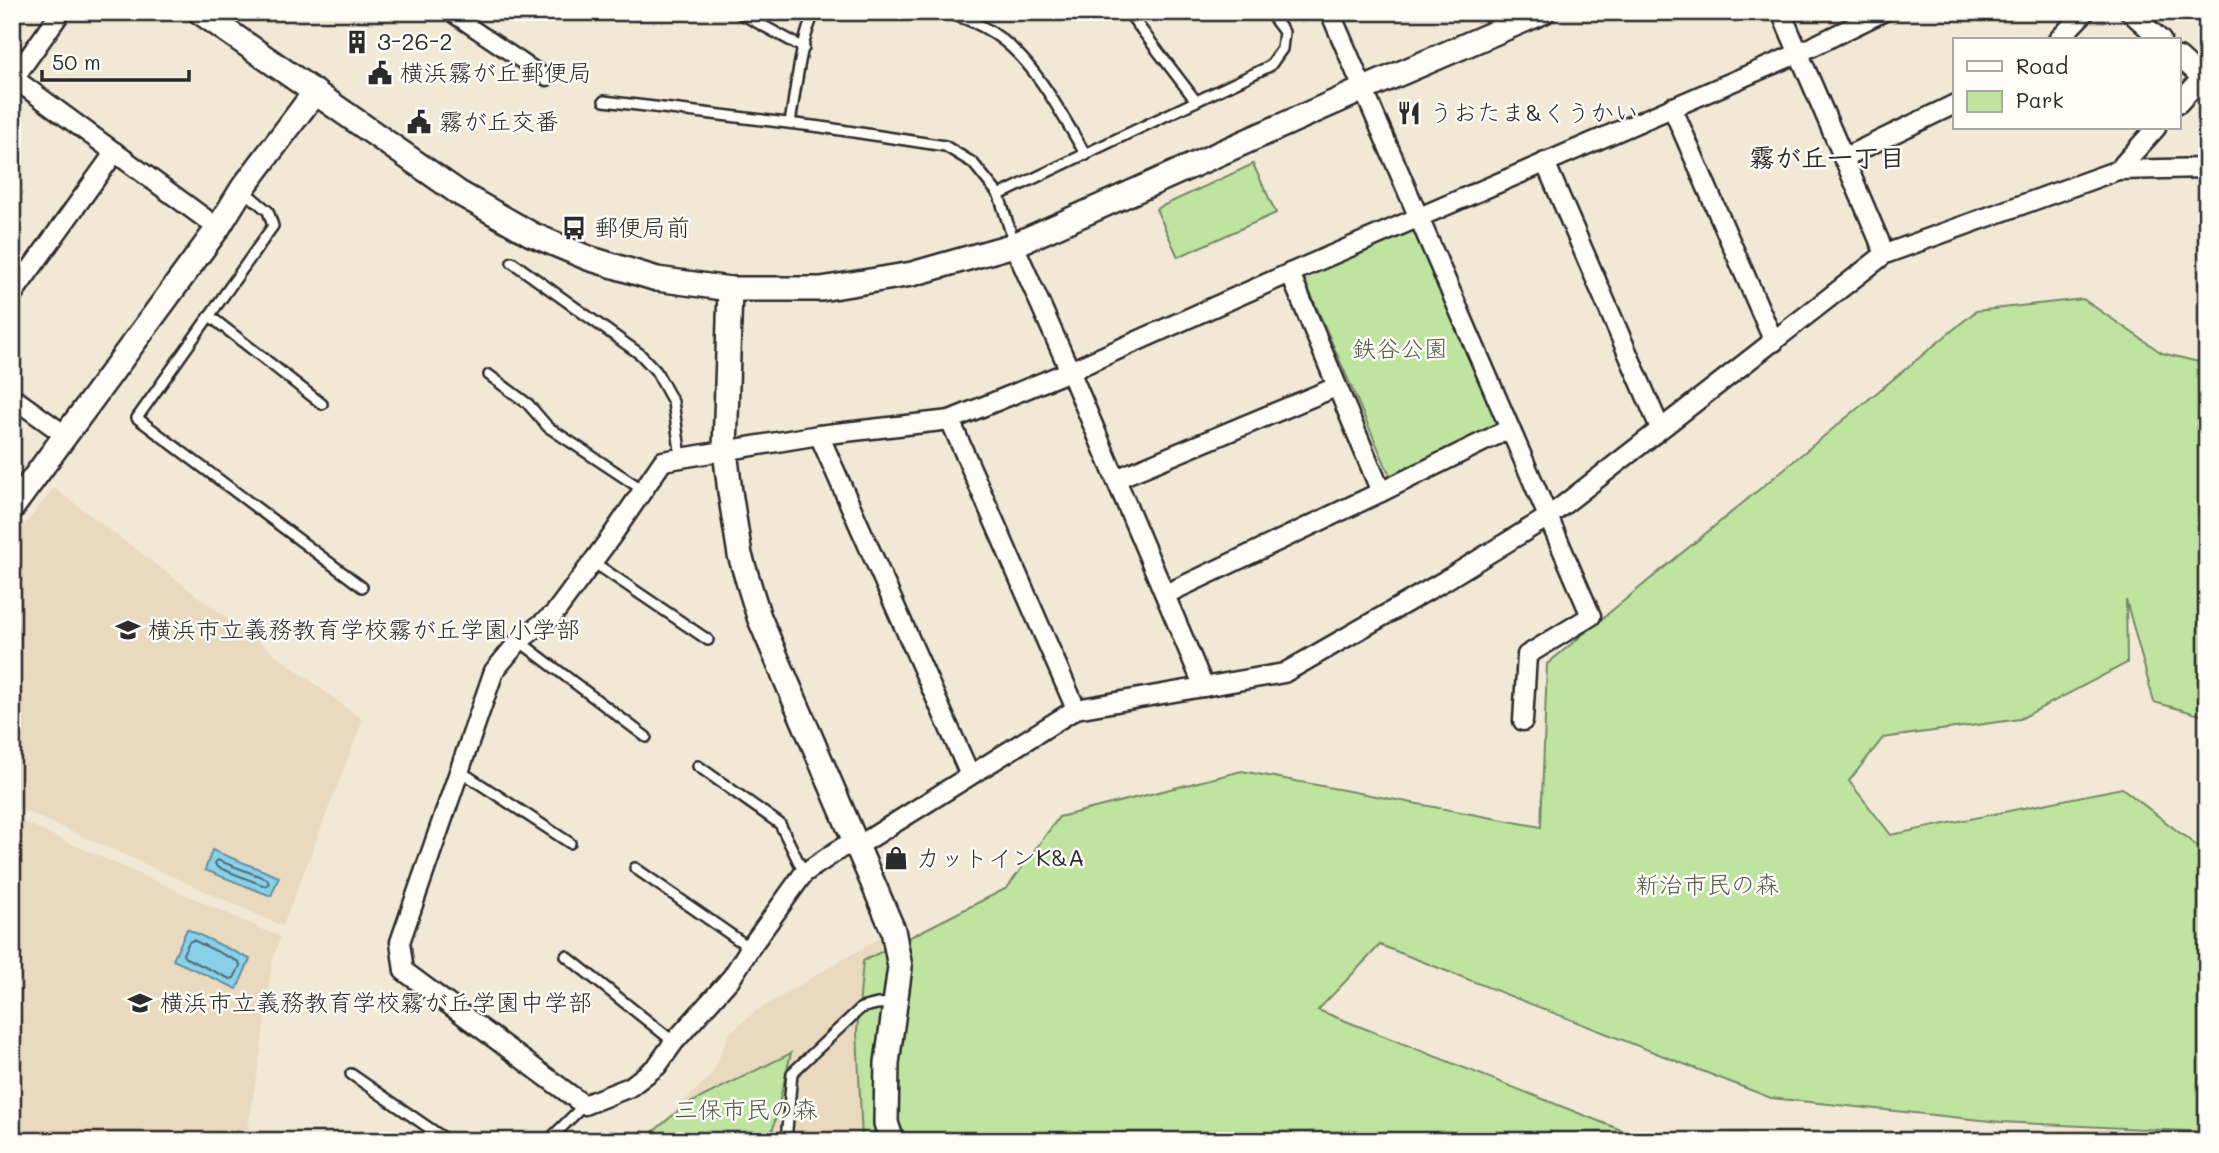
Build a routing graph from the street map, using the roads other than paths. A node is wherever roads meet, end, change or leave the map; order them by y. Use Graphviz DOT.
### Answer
graph roads {
  1 [pos="61,12"];
  2 [pos="200,12"];
  3 [pos="449,12"];
  4 [pos="738,12"];
  5 [pos="815,12"];
  6 [pos="941,12"];
  7 [pos="1128,12"];
  8 [pos="1269,12"];
  9 [pos="1330,12"];
  10 [pos="1543,12"];
  11 [pos="1781,12"];
  12 [pos="1883,12"];
  13 [pos="2085,12"];
  14 [pos="2130,12"];
  15 [pos="2060,38"];
  16 [pos="2159,38"];
  17 [pos="804,48"];
  18 [pos="1799,53"];
  19 [pos="2180,58"];
  20 [pos="2204,75"];
  21 [pos="547,78"];
  22 [pos="13,79"];
  23 [pos="1364,89"];
  24 [pos="315,92"];
  25 [pos="604,101"];
  26 [pos="1196,101"];
  27 [pos="2180,102"];
  28 [pos="1953,105"];
  29 [pos="1672,107"];
  30 [pos="790,123"];
  31 [pos="2154,130"];
  32 [pos="115,152"];
  33 [pos="1086,155"];
  34 [pos="1843,158"];
  35 [pos="1545,162"];
  36 [pos="2207,168"];
  37 [pos="2118,170"];
  38 [pos="242,189"];
  39 [pos="999,195"];
  40 [pos="1419,217"];
  41 [pos="218,228"];
  42 [pos="1014,245"];
  43 [pos="1885,254"];
  44 [pos="512,262"];
  45 [pos="1290,273"];
  46 [pos="730,289"];
  47 [pos="12,295"];
  48 [pos="211,317"];
  49 [pos="1774,342"];
  50 [pos="1070,371"];
  51 [pos="489,374"];
  52 [pos="1336,387"];
  53 [pos="12,397"];
  54 [pos="322,404"];
  55 [pos="950,420"];
  56 [pos="1660,428"];
  57 [pos="1509,429"];
  58 [pos="65,435"];
  59 [pos="819,435"];
  60 [pos="725,450"];
  61 [pos="681,457"];
  62 [pos="1115,479"];
  63 [pos="643,490"];
  64 [pos="1381,492"];
  65 [pos="12,508"];
  66 [pos="1548,517"];
  67 [pos="593,562"];
  68 [pos="362,587"];
  69 [pos="1166,594"];
  70 [pos="708,640"];
  71 [pos="519,641"];
  72 [pos="1204,687"];
  73 [pos="1076,709"];
  74 [pos="1523,721"];
  75 [pos="646,737"];
  76 [pos="698,766"];
  77 [pos="460,771"];
  78 [pos="970,775"];
  79 [pos="570,843"];
  80 [pos="858,845"];
  81 [pos="635,869"];
  82 [pos="804,873"];
  83 [pos="750,948"];
  84 [pos="566,956"];
  85 [pos="894,1003"];
  86 [pos="674,1042"];
  87 [pos="351,1074"];
  88 [pos="584,1105"];
  89 [pos="448,1141"];
  90 [pos="548,1141"];
  91 [pos="786,1141"];
  92 [pos="892,1141"];
  1 -- 22 [label="street"];
  2 -- 24 [label="street"];
  3 -- 21 [label="street"];
  4 -- 17 [label="lane"];
  5 -- 17 [label="lane"];
  6 -- 33 [label="lane"];
  7 -- 26 [label="lane"];
  8 -- 26 [label="lane"];
  9 -- 23 [label="street"];
  10 -- 23 [label="street"];
  11 -- 18 [label="street"];
  12 -- 18 [label="street"];
  13 -- 15 [label="street"];
  14 -- 16 [label="street"];
  17 -- 30 [label="lane"];
  18 -- 29 [label="street"];
  18 -- 34 [label="street"];
  19 -- 20 [label="street"];
  20 -- 27 [label="street"];
  22 -- 32 [label="street"];
  23 -- 40 [label="street"];
  23 -- 42 [label="street"];
  24 -- 38 [label="street"];
  24 -- 46 [label="street"];
  25 -- 30 [label="lane"];
  26 -- 33 [label="lane"];
  28 -- 34 [label="street"];
  29 -- 35 [label="street"];
  29 -- 49 [label="street"];
  30 -- 39 [label="lane"];
  31 -- 37 [label="street"];
  32 -- 41 [label="street"];
  32 -- 47 [label="street"];
  33 -- 39 [label="lane"];
  34 -- 43 [label="street"];
  35 -- 40 [label="street"];
  35 -- 56 [label="street"];
  36 -- 37 [label="street"];
  37 -- 43 [label="street"];
  38 -- 41 [label="street"];
  38 -- 48 [label="lane"];
  39 -- 42 [label="lane"];
  40 -- 45 [label="street"];
  40 -- 57 [label="street"];
  41 -- 58 [label="street"];
  42 -- 46 [label="street"];
  42 -- 50 [label="street"];
  43 -- 49 [label="street"];
  44 -- 61 [label="lane"];
  45 -- 50 [label="street"];
  45 -- 52 [label="street"];
  46 -- 60 [label="street"];
  48 -- 54 [label="lane"];
  48 -- 68 [label="lane"];
  49 -- 56 [label="street"];
  50 -- 55 [label="street"];
  50 -- 62 [label="street"];
  51 -- 63 [label="lane"];
  52 -- 62 [label="street"];
  52 -- 64 [label="street"];
  53 -- 58 [label="street"];
  55 -- 59 [label="street"];
  55 -- 73 [label="street"];
  56 -- 66 [label="street"];
  57 -- 64 [label="street"];
  57 -- 66 [label="street"];
  58 -- 65 [label="street"];
  59 -- 60 [label="street"];
  59 -- 78 [label="street"];
  60 -- 61 [label="street"];
  60 -- 80 [label="street"];
  61 -- 63 [label="street"];
  62 -- 69 [label="street"];
  63 -- 67 [label="street"];
  64 -- 69 [label="street"];
  66 -- 72 [label="street"];
  66 -- 74 [label="street"];
  67 -- 70 [label="lane"];
  67 -- 71 [label="street"];
  69 -- 72 [label="street"];
  71 -- 75 [label="lane"];
  71 -- 77 [label="street"];
  72 -- 73 [label="street"];
  73 -- 78 [label="street"];
  76 -- 82 [label="lane"];
  77 -- 79 [label="lane"];
  77 -- 88 [label="street"];
  78 -- 80 [label="street"];
  80 -- 82 [label="street"];
  80 -- 85 [label="street"];
  81 -- 83 [label="lane"];
  82 -- 83 [label="street"];
  83 -- 86 [label="street"];
  84 -- 86 [label="lane"];
  85 -- 91 [label="lane"];
  85 -- 92 [label="street"];
  86 -- 88 [label="street"];
  87 -- 89 [label="lane"];
  88 -- 90 [label="lane"];
}
